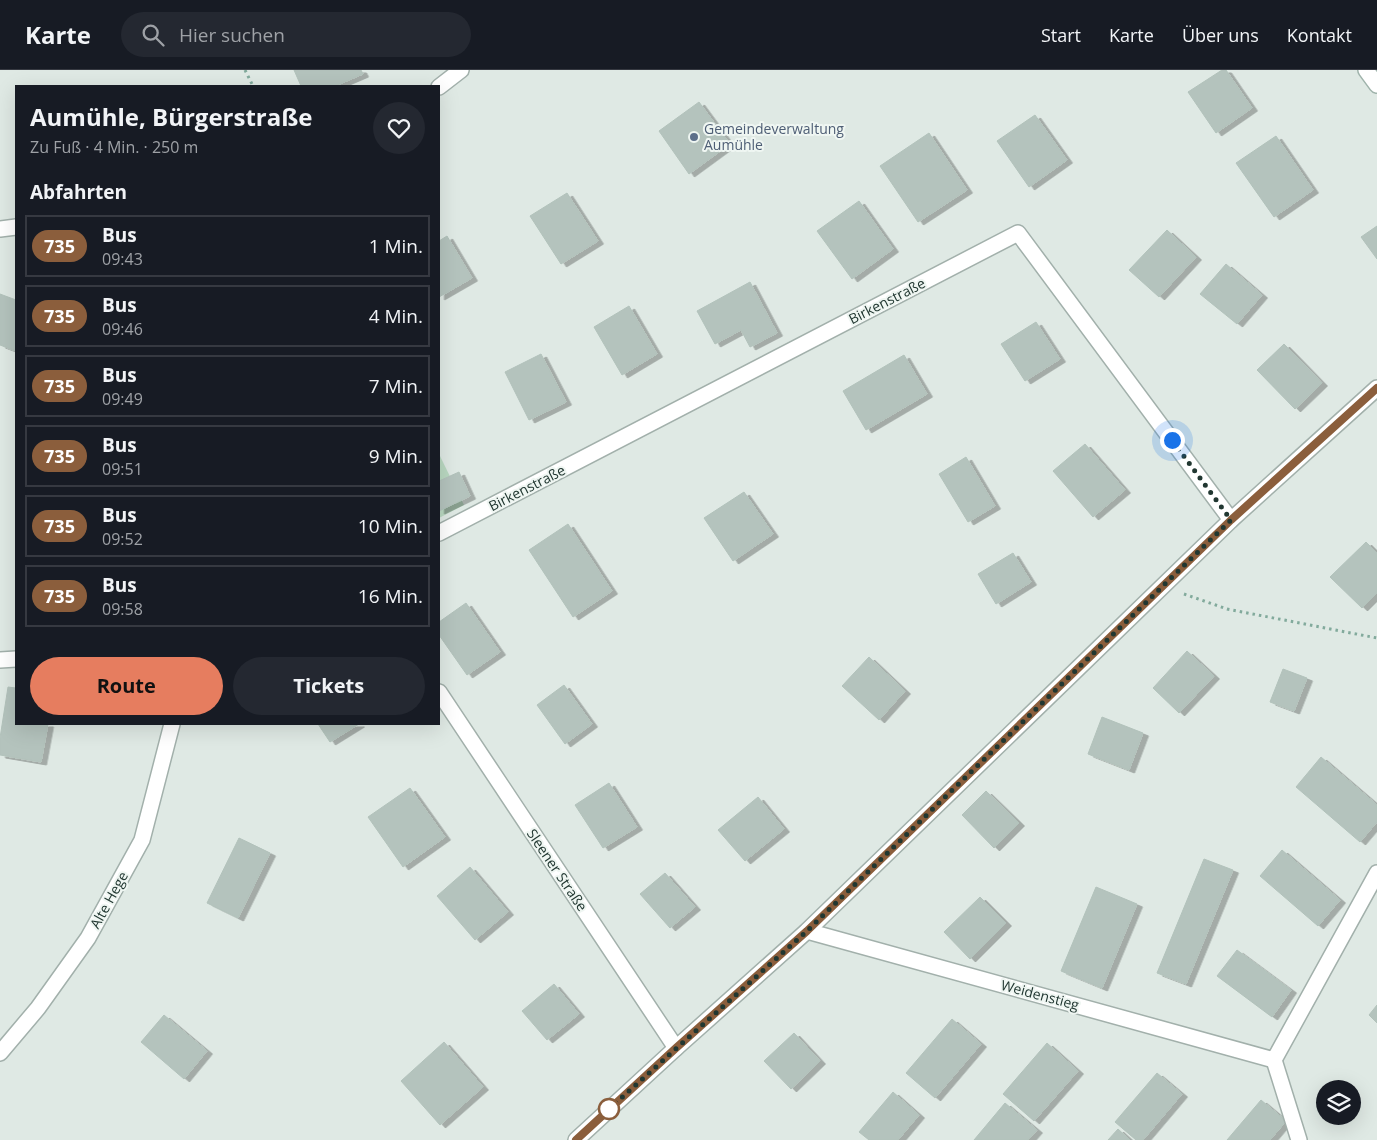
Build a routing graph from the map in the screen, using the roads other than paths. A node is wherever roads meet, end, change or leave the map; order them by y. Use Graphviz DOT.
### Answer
graph roads {
  1 [pos="461,70"];
  2 [pos="1366,70"];
  3 [pos="1377,85"];
  4 [pos="440,86"];
  5 [pos="15,227"];
  6 [pos="0,229"];
  7 [pos="1377,388"];
  8 [pos="1231,520"];
  9 [pos="440,532"];
  10 [pos="15,659"];
  11 [pos="0,660"];
  12 [pos="440,694"];
  13 [pos="172,725"];
  14 [pos="1377,873"];
  15 [pos="807,931"];
  16 [pos="676,1048"];
  17 [pos="0,1053"];
  18 [pos="1274,1060"];
  19 [pos="592,1134"];
  20 [pos="576,1140"];
  21 [pos="1299,1140"];
  1 -- 4 [label="street"];
  2 -- 3 [label="street"];
  5 -- 6 [label="street"];
  7 -- 8 [label="street"];
  8 -- 9 [label="street, Birkenstraße"];
  8 -- 15 [label="street"];
  10 -- 11 [label="street"];
  12 -- 16 [label="street, Sleener Straße"];
  13 -- 17 [label="street, Alte Hege"];
  14 -- 18 [label="street"];
  15 -- 16 [label="street"];
  15 -- 18 [label="street, Weidenstieg"];
  16 -- 19 [label="street"];
  18 -- 21 [label="street"];
  19 -- 20 [label="street"];
}
